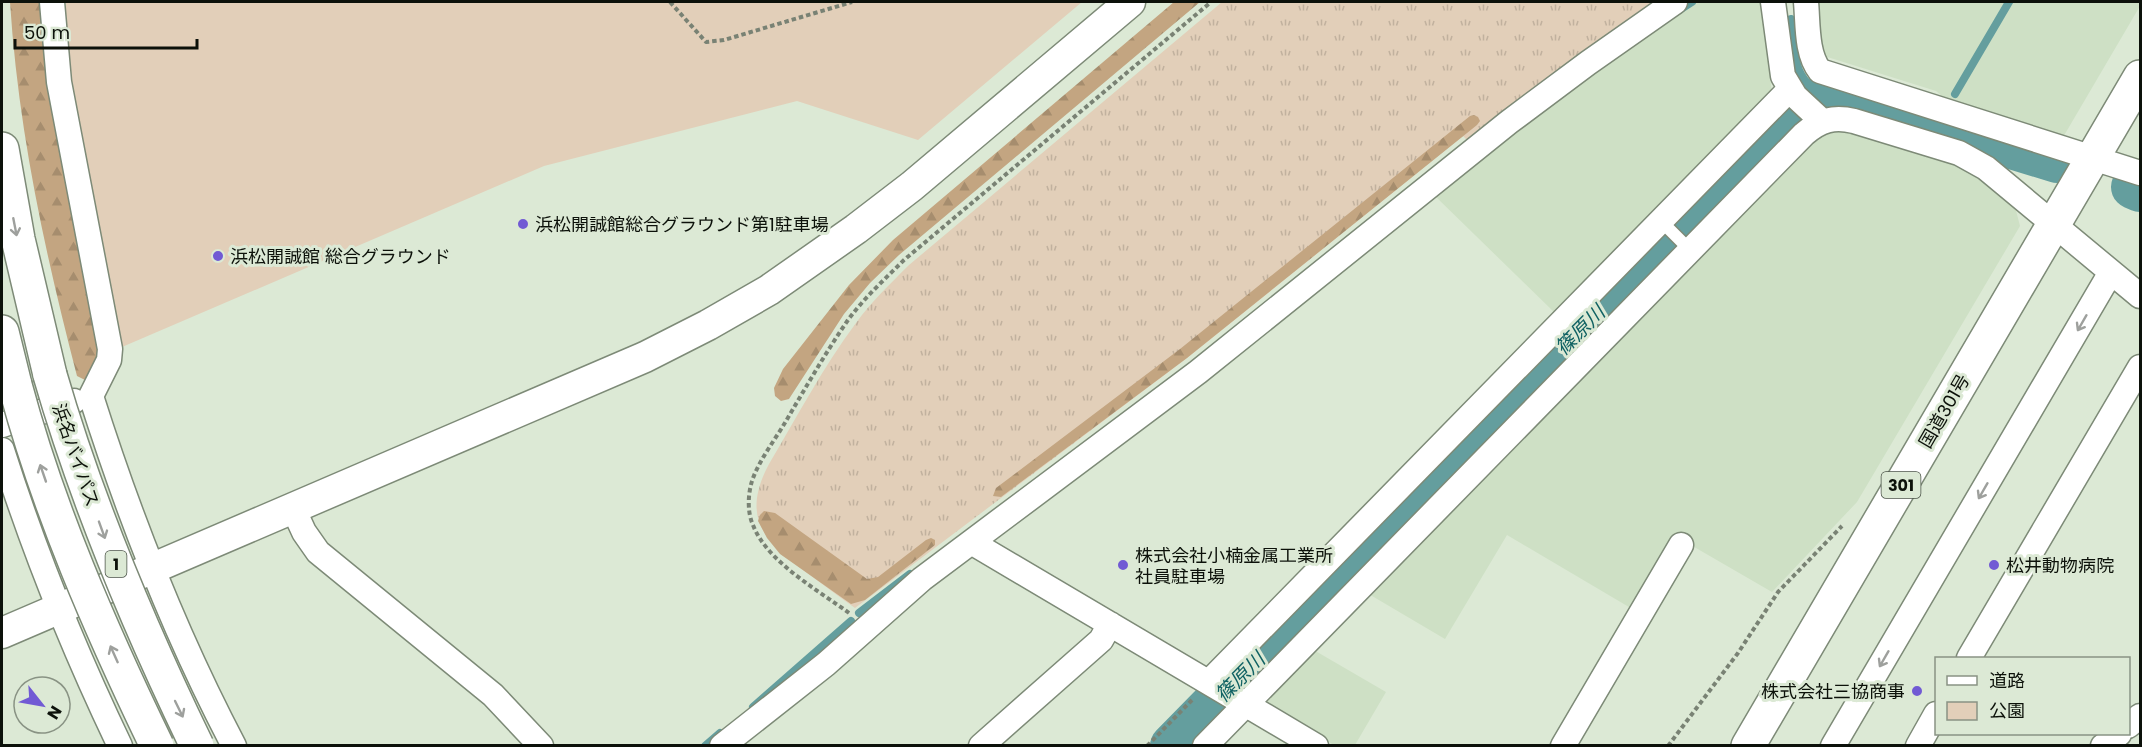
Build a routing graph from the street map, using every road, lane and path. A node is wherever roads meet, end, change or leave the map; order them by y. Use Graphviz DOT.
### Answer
graph roads {
  1 [pos="52,2"];
  2 [pos="670,2"];
  3 [pos="852,2"];
  4 [pos="1130,2"];
  5 [pos="1211,2"];
  6 [pos="1675,2"];
  7 [pos="1773,2"];
  8 [pos="1806,2"];
  9 [pos="2140,77"];
  10 [pos="1804,104"];
  11 [pos="2,149"];
  12 [pos="2094,156"];
  13 [pos="2140,172"];
  14 [pos="1663,223"];
  15 [pos="2054,224"];
  16 [pos="1686,246"];
  17 [pos="2111,272"];
  18 [pos="2140,296"];
  19 [pos="2,332"];
  20 [pos="2140,367"];
  21 [pos="90,396"];
  22 [pos="2,424"];
  23 [pos="2,450"];
  24 [pos="293,508"];
  25 [pos="1845,523"];
  26 [pos="973,541"];
  27 [pos="1681,545"];
  28 [pos="152,568"];
  29 [pos="59,608"];
  30 [pos="1110,624"];
  31 [pos="865,628"];
  32 [pos="2,633"];
  33 [pos="1970,657"];
  34 [pos="1211,684"];
  35 [pos="1241,701"];
  36 [pos="1935,716"];
  37 [pos="2118,735"];
  38 [pos="120,746"];
  39 [pos="157,746"];
  40 [pos="197,746"];
  41 [pos="234,746"];
  42 [pos="541,746"];
  43 [pos="722,746"];
  44 [pos="981,746"];
  45 [pos="1147,746"];
  46 [pos="1205,746"];
  47 [pos="1316,746"];
  48 [pos="1563,746"];
  49 [pos="1668,746"];
  50 [pos="1748,746"];
  51 [pos="1833,746"];
  52 [pos="1918,746"];
  53 [pos="2103,746"];
  1 -- 21 [label="street"];
  2 -- 3 [label="path"];
  4 -- 24 [label="street"];
  5 -- 31 [label="path"];
  6 -- 26 [label="street"];
  7 -- 10 [label="street"];
  8 -- 12 [label="street"];
  9 -- 12 [label="highway, 国道301号 / 301"];
  10 -- 14 [label="street"];
  10 -- 15 [label="street"];
  10 -- 16 [label="street"];
  11 -- 40 [label="highway, 浜名バイパス / 1, one-way, bridge"];
  12 -- 13 [label="street"];
  12 -- 15 [label="highway, 国道301号 / 301"];
  14 -- 16 [label="lane"];
  14 -- 34 [label="street"];
  15 -- 17 [label="street"];
  15 -- 50 [label="highway, 国道301号 / 301"];
  16 -- 35 [label="street"];
  17 -- 18 [label="street"];
  17 -- 51 [label="street, one-way"];
  39 -- 19 [label="highway, 浜名バイパス / 1, one-way, bridge"];
  20 -- 33 [label="street"];
  21 -- 22 [label="street"];
  21 -- 28 [label="street"];
  23 -- 29 [label="street"];
  24 -- 28 [label="street"];
  24 -- 42 [label="street"];
  25 -- 49 [label="path"];
  26 -- 30 [label="street"];
  26 -- 31 [label="street"];
  27 -- 48 [label="street"];
  28 -- 29 [label="street"];
  28 -- 41 [label="street"];
  29 -- 32 [label="street"];
  29 -- 38 [label="street"];
  30 -- 34 [label="street"];
  30 -- 44 [label="street"];
  31 -- 43 [label="street"];
  34 -- 35 [label="street"];
  34 -- 45 [label="path"];
  35 -- 46 [label="street"];
  35 -- 47 [label="street"];
  36 -- 52 [label="street"];
  37 -- 53 [label="street"];
}
